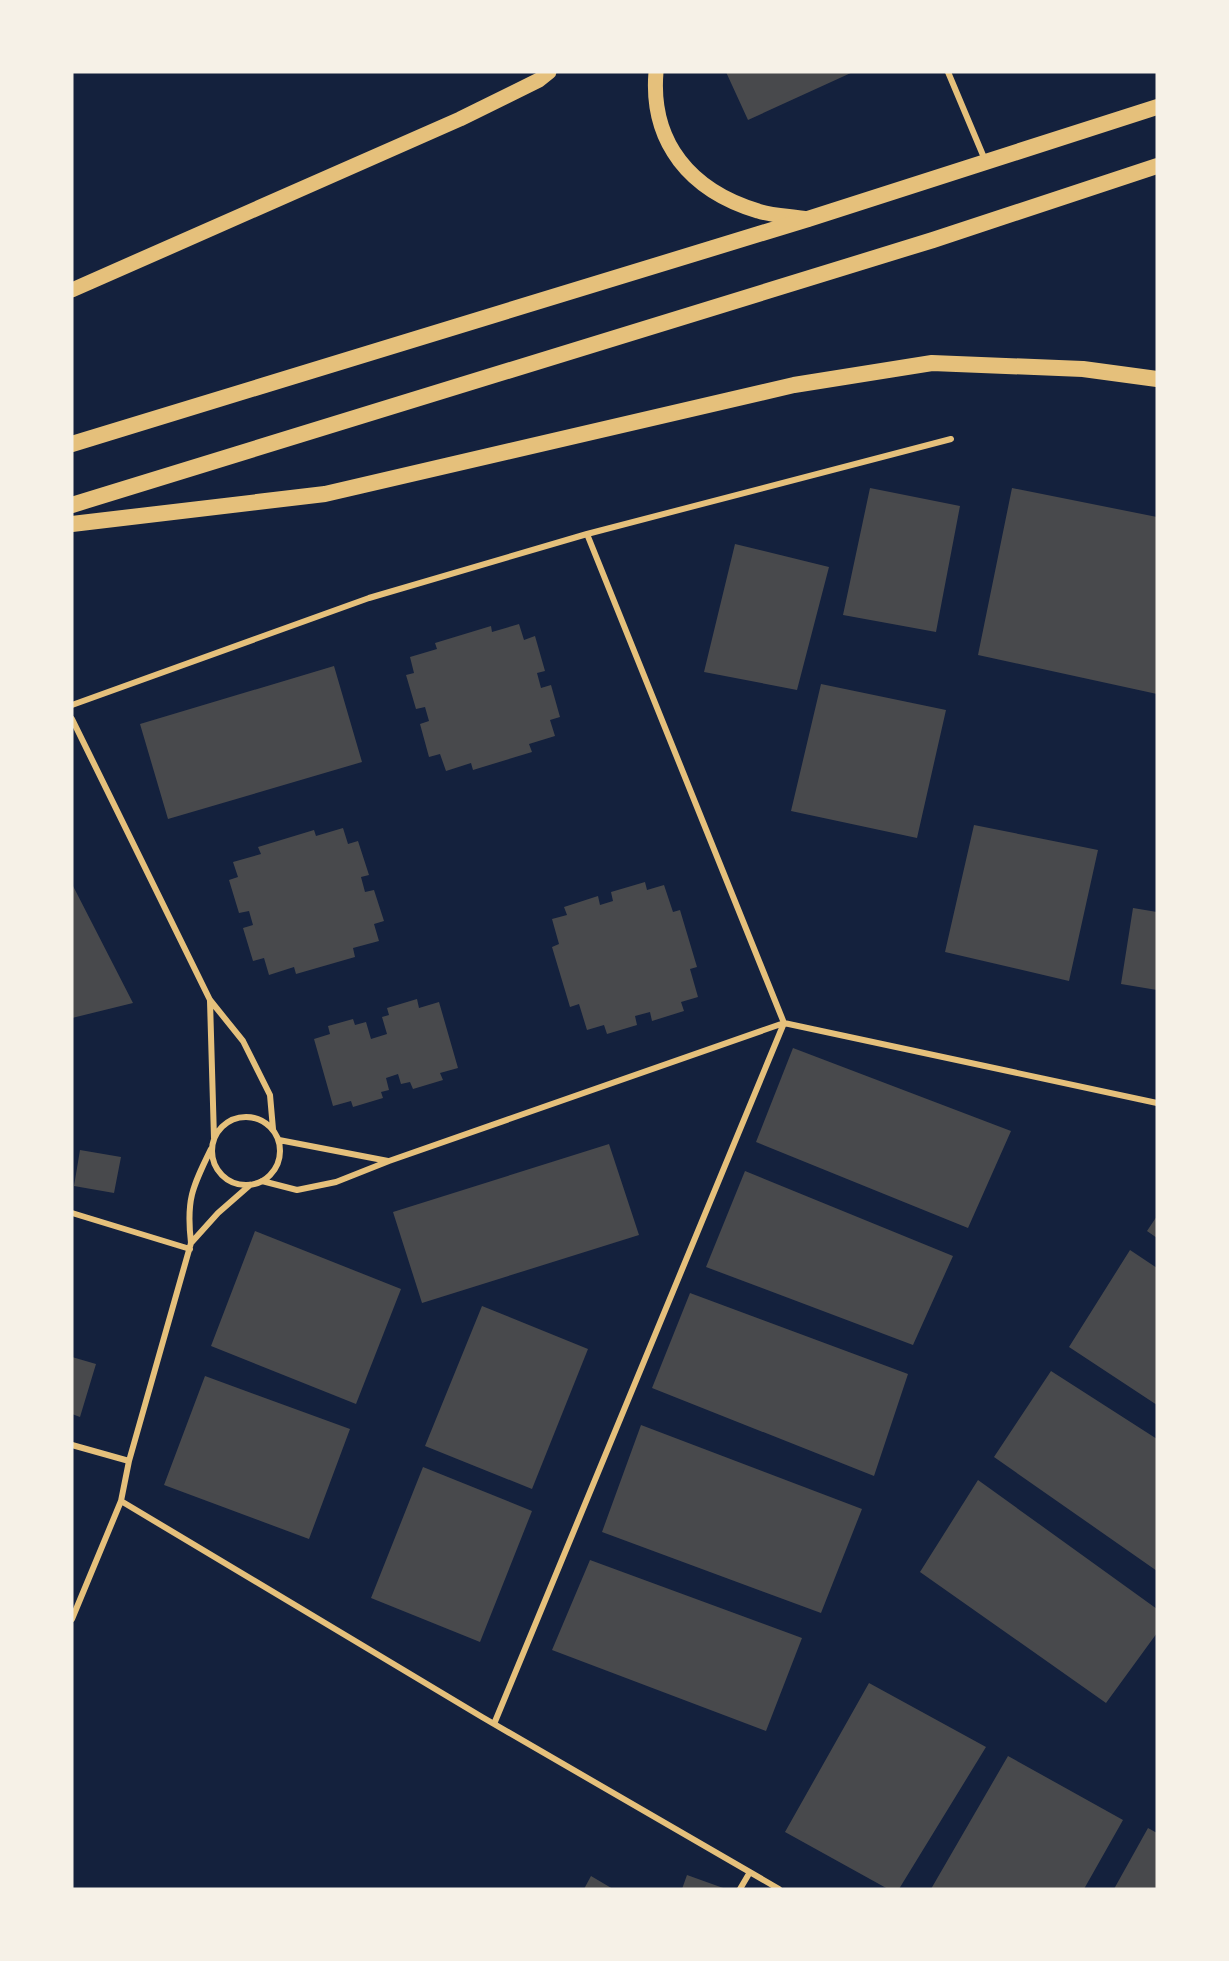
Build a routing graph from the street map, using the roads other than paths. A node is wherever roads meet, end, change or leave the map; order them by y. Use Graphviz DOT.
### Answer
graph roads {
  1 [pos="549,72"];
  2 [pos="656,72"];
  3 [pos="948,72"];
  4 [pos="1157,107"];
  5 [pos="985,162"];
  6 [pos="1157,166"];
  7 [pos="808,219"];
  8 [pos="72,290"];
  9 [pos="1157,379"];
  10 [pos="951,439"];
  11 [pos="72,444"];
  12 [pos="72,505"];
  13 [pos="72,524"];
  14 [pos="587,534"];
  15 [pos="72,705"];
  16 [pos="72,719"];
  17 [pos="210,1000"];
  18 [pos="784,1023"];
  19 [pos="1157,1103"];
  20 [pos="273,1129"];
  21 [pos="214,1138"];
  22 [pos="279,1140"];
  23 [pos="211,1149"];
  24 [pos="389,1161"];
  25 [pos="262,1182"];
  26 [pos="250,1185"];
  27 [pos="72,1213"];
  28 [pos="191,1246"];
  29 [pos="72,1445"];
  30 [pos="129,1461"];
  31 [pos="121,1501"];
  32 [pos="72,1619"];
  33 [pos="494,1724"];
  34 [pos="750,1872"];
  35 [pos="740,1889"];
  36 [pos="779,1889"];
  1 -- 8 [label="main road"];
  2 -- 7 [label="main road"];
  3 -- 5 [label="street"];
  4 -- 5 [label="highway"];
  5 -- 7 [label="highway"];
  6 -- 12 [label="highway"];
  7 -- 11 [label="highway"];
  9 -- 13 [label="highway"];
  10 -- 14 [label="street"];
  14 -- 15 [label="street"];
  14 -- 18 [label="street"];
  16 -- 17 [label="street"];
  17 -- 20 [label="street"];
  17 -- 21 [label="street"];
  18 -- 19 [label="street"];
  18 -- 24 [label="street"];
  18 -- 33 [label="street"];
  20 -- 21 [label="street"];
  20 -- 22 [label="street"];
  21 -- 23 [label="street"];
  22 -- 24 [label="street"];
  22 -- 25 [label="street"];
  23 -- 26 [label="street"];
  23 -- 28 [label="street"];
  24 -- 25 [label="street"];
  25 -- 26 [label="street"];
  26 -- 28 [label="street"];
  27 -- 28 [label="street"];
  28 -- 30 [label="street"];
  29 -- 30 [label="street"];
  30 -- 31 [label="street"];
  31 -- 32 [label="street"];
  31 -- 33 [label="street"];
  33 -- 34 [label="street"];
  34 -- 35 [label="street"];
  34 -- 36 [label="street"];
}
